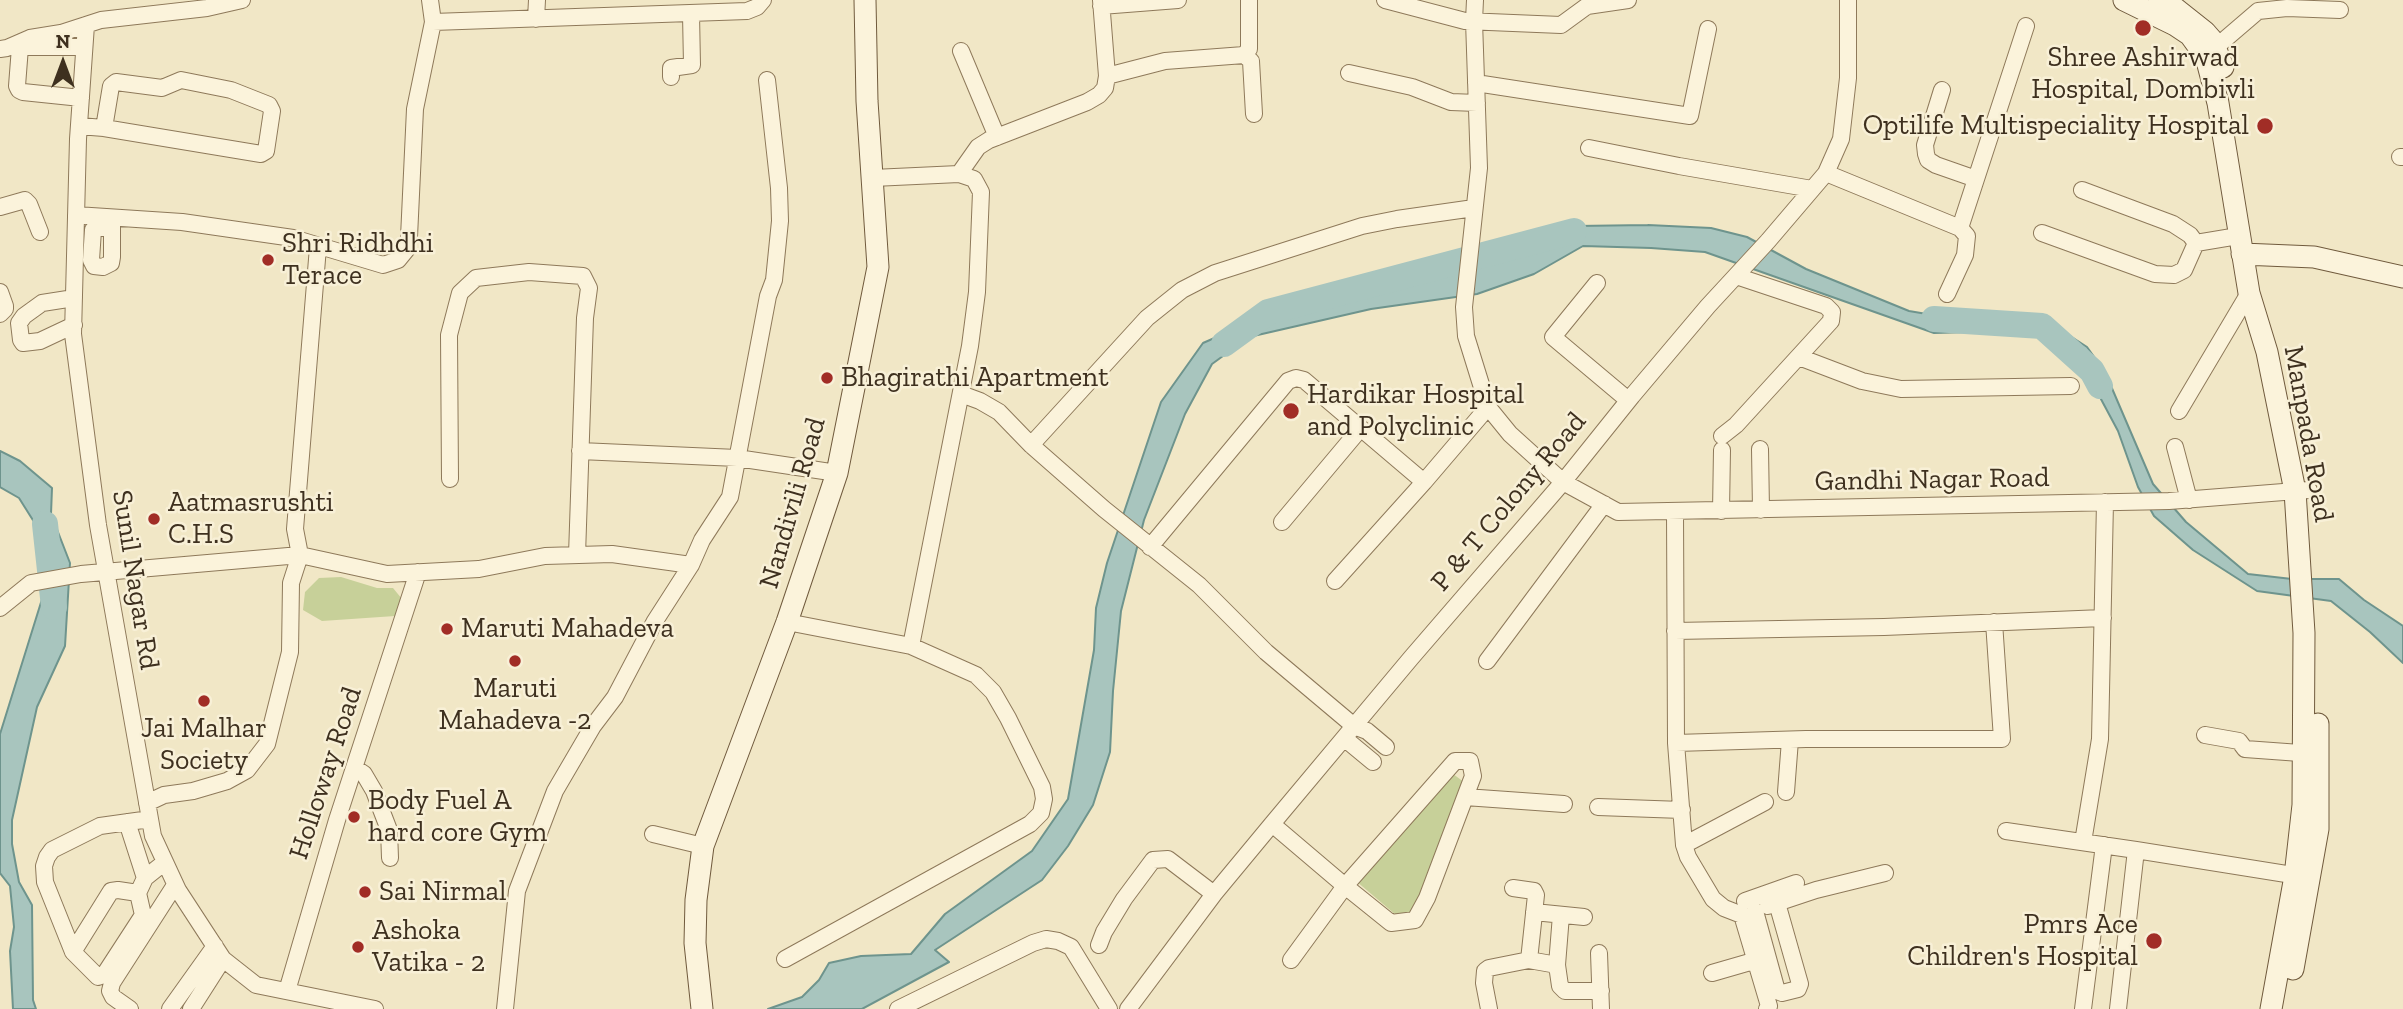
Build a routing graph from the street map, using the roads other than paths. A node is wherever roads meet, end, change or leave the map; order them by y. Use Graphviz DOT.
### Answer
graph roads {
  1 [pos="242,0"];
  2 [pos="430,0"];
  3 [pos="537,0"];
  4 [pos="763,0"];
  5 [pos="865,0"];
  6 [pos="1178,0"];
  7 [pos="1249,0"];
  8 [pos="1385,0"];
  9 [pos="1475,0"];
  10 [pos="1628,0"];
  11 [pos="1849,0"];
  12 [pos="2124,0"];
  13 [pos="2159,0"];
  14 [pos="1101,3"];
  15 [pos="2340,10"];
  16 [pos="691,14"];
  17 [pos="536,19"];
  18 [pos="1474,21"];
  19 [pos="433,22"];
  20 [pos="86,25"];
  21 [pos="2026,26"];
  22 [pos="1708,29"];
  23 [pos="2206,40"];
  24 [pos="84,47"];
  25 [pos="0,49"];
  26 [pos="961,51"];
  27 [pos="1244,55"];
  28 [pos="1349,73"];
  29 [pos="1107,76"];
  30 [pos="671,77"];
  31 [pos="767,80"];
  32 [pos="1476,83"];
  33 [pos="1942,90"];
  34 [pos="81,98"];
  35 [pos="1477,103"];
  36 [pos="1254,114"];
  37 [pos="79,126"];
  38 [pos="104,128"];
  39 [pos="997,137"];
  40 [pos="1589,148"];
  41 [pos="1826,173"];
  42 [pos="959,174"];
  43 [pos="873,178"];
  44 [pos="1976,179"];
  45 [pos="1812,189"];
  46 [pos="2081,190"];
  47 [pos="0,207"];
  48 [pos="1474,208"];
  49 [pos="76,215"];
  50 [pos="1960,228"];
  51 [pos="40,232"];
  52 [pos="2042,233"];
  53 [pos="2196,243"];
  54 [pos="318,247"];
  55 [pos="2245,248"];
  56 [pos="1739,273"];
  57 [pos="2403,277"];
  58 [pos="1597,283"];
  59 [pos="0,292"];
  60 [pos="2249,293"];
  61 [pos="1947,294"];
  62 [pos="74,298"];
  63 [pos="52,302"];
  64 [pos="0,314"];
  65 [pos="74,325"];
  66 [pos="55,334"];
  67 [pos="1798,357"];
  68 [pos="2071,386"];
  69 [pos="961,394"];
  70 [pos="1628,400"];
  71 [pos="1488,407"];
  72 [pos="2179,411"];
  73 [pos="1360,429"];
  74 [pos="1031,444"];
  75 [pos="2175,447"];
  76 [pos="1759,449"];
  77 [pos="580,451"];
  78 [pos="737,458"];
  79 [pos="837,473"];
  80 [pos="450,479"];
  81 [pos="1424,482"];
  82 [pos="1563,482"];
  83 [pos="2302,490"];
  84 [pos="2189,500"];
  85 [pos="2105,502"];
  86 [pos="1604,504"];
  87 [pos="1761,510"];
  88 [pos="1721,511"];
  89 [pos="1675,512"];
  90 [pos="1282,522"];
  91 [pos="1150,547"];
  92 [pos="300,555"];
  93 [pos="577,555"];
  94 [pos="691,565"];
  95 [pos="106,570"];
  96 [pos="418,572"];
  97 [pos="1335,581"];
  98 [pos="0,608"];
  99 [pos="2103,618"];
  100 [pos="787,622"];
  101 [pos="1994,622"];
  102 [pos="1675,631"];
  103 [pos="911,646"];
  104 [pos="1487,661"];
  105 [pos="1349,732"];
  106 [pos="2205,735"];
  107 [pos="1790,740"];
  108 [pos="1676,743"];
  109 [pos="1386,747"];
  110 [pos="2311,753"];
  111 [pos="1373,762"];
  112 [pos="355,768"];
  113 [pos="1786,792"];
  114 [pos="1465,797"];
  115 [pos="1765,802"];
  116 [pos="1564,804"];
  117 [pos="1598,807"];
  118 [pos="1682,810"];
  119 [pos="148,811"];
  120 [pos="127,822"];
  121 [pos="1272,824"];
  122 [pos="2006,831"];
  123 [pos="653,834"];
  124 [pos="2083,842"];
  125 [pos="1684,845"];
  126 [pos="2104,845"];
  127 [pos="703,846"];
  128 [pos="2136,850"];
  129 [pos="390,858"];
  130 [pos="165,862"];
  131 [pos="1885,873"];
  132 [pos="2303,877"];
  133 [pos="145,878"];
  134 [pos="1796,883"];
  135 [pos="175,886"];
  136 [pos="1345,886"];
  137 [pos="1513,888"];
  138 [pos="138,893"];
  139 [pos="1214,894"];
  140 [pos="1761,908"];
  141 [pos="1534,912"];
  142 [pos="1561,915"];
  143 [pos="1584,917"];
  144 [pos="1099,945"];
  145 [pos="73,952"];
  146 [pos="219,953"];
  147 [pos="1599,953"];
  148 [pos="785,960"];
  149 [pos="1291,960"];
  150 [pos="1529,960"];
  151 [pos="1752,961"];
  152 [pos="1557,965"];
  153 [pos="1712,973"];
  154 [pos="2284,979"];
  155 [pos="287,990"];
  156 [pos="1601,990"];
  157 [pos="1767,1008"];
  158 [pos="130,1009"];
  159 [pos="170,1009"];
  160 [pos="191,1009"];
  161 [pos="375,1009"];
  162 [pos="505,1009"];
  163 [pos="702,1009"];
  164 [pos="898,1009"];
  165 [pos="1109,1009"];
  166 [pos="1128,1009"];
  167 [pos="1489,1009"];
  168 [pos="1601,1009"];
  169 [pos="2083,1009"];
  170 [pos="2118,1009"];
  171 [pos="2271,1009"];
  172 [pos="2285,1009"];
  1 -- 20 [label="street"];
  2 -- 19 [label="street"];
  3 -- 17 [label="street"];
  4 -- 16 [label="street"];
  5 -- 43 [label="main road, Nandivili Road"];
  6 -- 14 [label="street"];
  7 -- 27 [label="street"];
  8 -- 18 [label="street"];
  9 -- 18 [label="street"];
  10 -- 18 [label="street"];
  11 -- 41 [label="street, P & T Colony Road"];
  12 -- 23 [label="main road, Manpada Road"];
  13 -- 23 [label="main road, Manpada Road"];
  14 -- 29 [label="street"];
  15 -- 23 [label="street"];
  16 -- 17 [label="street"];
  16 -- 30 [label="street"];
  17 -- 19 [label="street"];
  18 -- 32 [label="street"];
  19 -- 54 [label="street"];
  20 -- 24 [label="street, Sunil Nagar Rd"];
  20 -- 25 [label="street"];
  21 -- 44 [label="street"];
  22 -- 32 [label="street"];
  23 -- 55 [label="main road, Manpada Road"];
  24 -- 34 [label="street, Sunil Nagar Rd"];
  24 -- 34 [label="street"];
  26 -- 39 [label="street"];
  27 -- 29 [label="street"];
  27 -- 36 [label="street"];
  28 -- 35 [label="street"];
  29 -- 39 [label="street"];
  31 -- 78 [label="street"];
  32 -- 35 [label="street"];
  33 -- 44 [label="street"];
  34 -- 37 [label="street, Sunil Nagar Rd"];
  35 -- 48 [label="street"];
  37 -- 38 [label="street"];
  37 -- 49 [label="street, Sunil Nagar Rd"];
  38 -- 38 [label="street"];
  39 -- 42 [label="street"];
  40 -- 45 [label="street"];
  41 -- 45 [label="street, P & T Colony Road"];
  41 -- 50 [label="street"];
  42 -- 43 [label="street"];
  42 -- 69 [label="street"];
  43 -- 79 [label="main road, Nandivili Road"];
  44 -- 50 [label="street"];
  45 -- 56 [label="street, P & T Colony Road"];
  46 -- 53 [label="street"];
  47 -- 51 [label="street"];
  48 -- 71 [label="street"];
  48 -- 74 [label="street"];
  49 -- 54 [label="street"];
  49 -- 62 [label="street, Sunil Nagar Rd"];
  50 -- 61 [label="street"];
  52 -- 53 [label="street"];
  53 -- 55 [label="street"];
  54 -- 92 [label="street"];
  55 -- 57 [label="main road"];
  55 -- 60 [label="main road, Manpada Road"];
  55 -- 83 [label="main road, Manpada Road"];
  56 -- 67 [label="street"];
  56 -- 70 [label="street, P & T Colony Road"];
  58 -- 70 [label="street"];
  59 -- 64 [label="street"];
  60 -- 72 [label="street"];
  60 -- 83 [label="main road, Manpada Road"];
  62 -- 63 [label="street"];
  62 -- 65 [label="street, Sunil Nagar Rd"];
  63 -- 66 [label="street"];
  63 -- 66 [label="street"];
  65 -- 66 [label="street"];
  65 -- 95 [label="street, Sunil Nagar Rd"];
  67 -- 68 [label="street"];
  67 -- 88 [label="street"];
  69 -- 74 [label="street"];
  69 -- 103 [label="street"];
  70 -- 82 [label="street, P & T Colony Road"];
  71 -- 81 [label="street"];
  71 -- 82 [label="street, Gandhi Nagar Road"];
  73 -- 81 [label="street"];
  73 -- 90 [label="street"];
  73 -- 91 [label="street"];
  74 -- 91 [label="street"];
  75 -- 84 [label="street"];
  76 -- 87 [label="street"];
  77 -- 78 [label="street"];
  77 -- 80 [label="street"];
  77 -- 93 [label="street"];
  78 -- 79 [label="street"];
  78 -- 94 [label="street"];
  79 -- 100 [label="main road, Nandivili Road"];
  81 -- 97 [label="street"];
  82 -- 86 [label="street, Gandhi Nagar Road"];
  82 -- 105 [label="street, P & T Colony Road"];
  83 -- 84 [label="street, Gandhi Nagar Road"];
  83 -- 110 [label="main road, Manpada Road"];
  84 -- 85 [label="street, Gandhi Nagar Road"];
  85 -- 87 [label="street, Gandhi Nagar Road"];
  85 -- 99 [label="street"];
  86 -- 89 [label="street, Gandhi Nagar Road"];
  86 -- 104 [label="street"];
  87 -- 88 [label="street, Gandhi Nagar Road"];
  88 -- 89 [label="street, Gandhi Nagar Road"];
  89 -- 102 [label="street"];
  91 -- 105 [label="street"];
  92 -- 95 [label="street"];
  92 -- 96 [label="street"];
  92 -- 119 [label="street"];
  93 -- 94 [label="street"];
  93 -- 96 [label="street"];
  94 -- 162 [label="street"];
  95 -- 98 [label="street"];
  95 -- 119 [label="street, Sunil Nagar Rd"];
  96 -- 112 [label="street, Holloway Road"];
  99 -- 101 [label="street"];
  99 -- 124 [label="street"];
  100 -- 103 [label="street"];
  100 -- 127 [label="main road, Nandivili Road"];
  101 -- 102 [label="street"];
  101 -- 107 [label="street"];
  102 -- 108 [label="street"];
  103 -- 148 [label="street"];
  105 -- 109 [label="street"];
  105 -- 111 [label="street"];
  105 -- 121 [label="street, P & T Colony Road"];
  106 -- 110 [label="street"];
  107 -- 108 [label="street"];
  107 -- 113 [label="street"];
  108 -- 118 [label="street"];
  110 -- 132 [label="main road, Manpada Road"];
  112 -- 129 [label="street"];
  112 -- 155 [label="street, Holloway Road"];
  114 -- 116 [label="street"];
  114 -- 136 [label="street"];
  114 -- 136 [label="street"];
  115 -- 125 [label="street"];
  117 -- 118 [label="street"];
  118 -- 125 [label="street"];
  119 -- 120 [label="street"];
  119 -- 130 [label="street, Sunil Nagar Rd"];
  120 -- 133 [label="street"];
  120 -- 145 [label="street"];
  121 -- 136 [label="street"];
  121 -- 139 [label="street, P & T Colony Road"];
  122 -- 124 [label="street"];
  123 -- 127 [label="street"];
  124 -- 126 [label="street"];
  125 -- 140 [label="street"];
  126 -- 128 [label="street"];
  126 -- 169 [label="street"];
  127 -- 163 [label="main road, Nandivili Road"];
  128 -- 132 [label="street"];
  128 -- 170 [label="street"];
  130 -- 133 [label="street"];
  130 -- 135 [label="street, Sunil Nagar Rd"];
  131 -- 140 [label="street"];
  132 -- 154 [label="main road, Manpada Road"];
  133 -- 138 [label="street"];
  134 -- 140 [label="street"];
  135 -- 146 [label="street, Sunil Nagar Rd"];
  135 -- 158 [label="street"];
  136 -- 149 [label="street"];
  137 -- 141 [label="street"];
  138 -- 145 [label="street"];
  138 -- 145 [label="street"];
  139 -- 144 [label="street"];
  139 -- 166 [label="street, P & T Colony Road"];
  140 -- 151 [label="street"];
  141 -- 142 [label="street"];
  141 -- 150 [label="street"];
  142 -- 143 [label="street"];
  142 -- 152 [label="street"];
  146 -- 155 [label="street, Sunil Nagar Rd"];
  146 -- 159 [label="street"];
  146 -- 160 [label="street"];
  147 -- 156 [label="street"];
  150 -- 152 [label="street"];
  150 -- 167 [label="street"];
  151 -- 153 [label="street"];
  151 -- 157 [label="street"];
  152 -- 156 [label="street"];
  154 -- 171 [label="main road, Manpada Road"];
  154 -- 172 [label="main road, Manpada Road"];
  155 -- 161 [label="street, Sunil Nagar Rd"];
  156 -- 168 [label="street"];
  164 -- 165 [label="street"];
}
